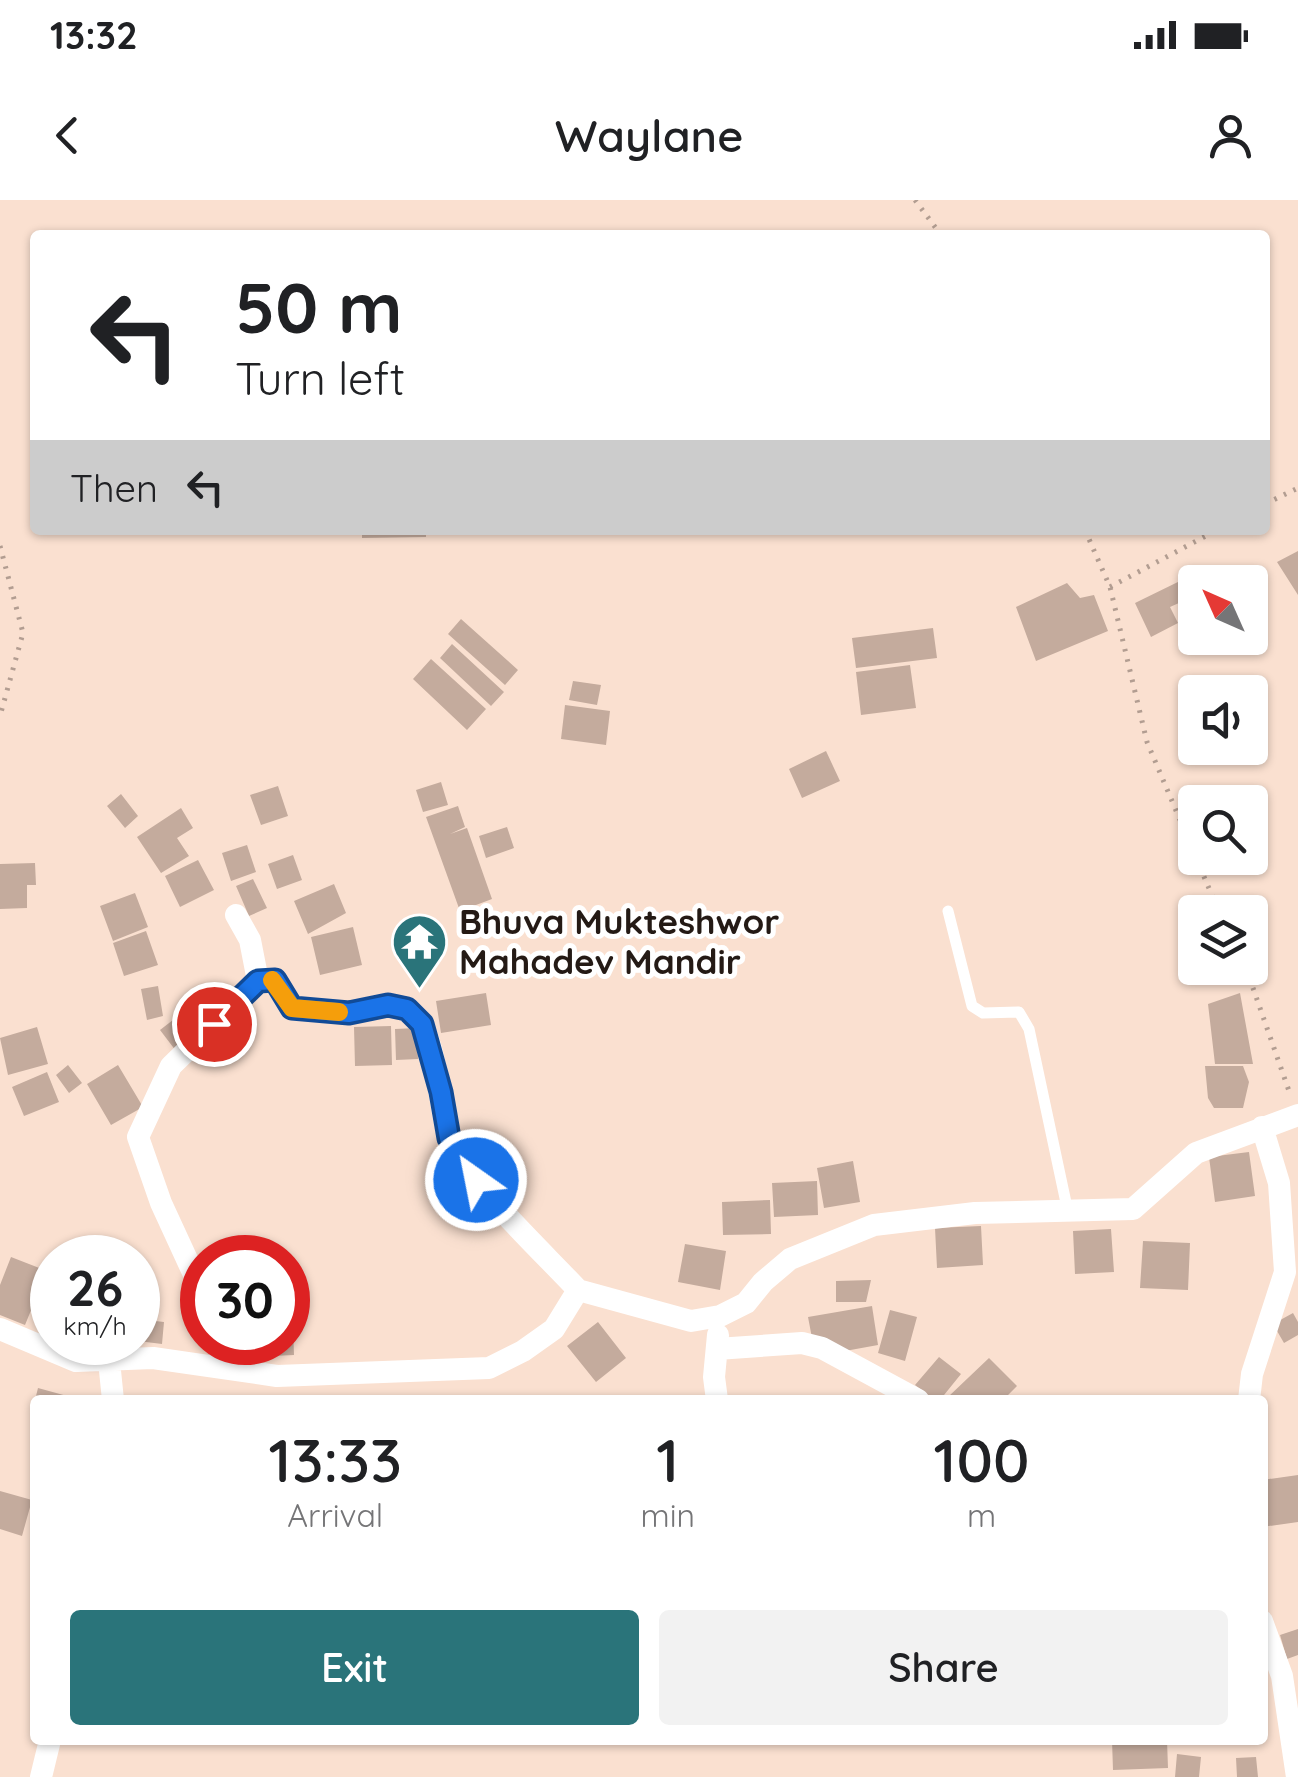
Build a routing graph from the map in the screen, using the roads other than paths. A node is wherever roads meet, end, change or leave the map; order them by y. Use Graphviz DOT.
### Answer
graph roads {
  1 [pos="948,911"];
  2 [pos="236,916"];
  3 [pos="258,981"];
  4 [pos="1295,1105"];
  5 [pos="1262,1128"];
  6 [pos="1068,1212"];
  7 [pos="180,1244"];
  8 [pos="578,1290"];
  9 [pos="720,1316"];
  10 [pos="0,1328"];
  11 [pos="30,1341"];
  12 [pos="717,1349"];
  13 [pos="160,1359"];
  14 [pos="110,1365"];
  15 [pos="223,1365"];
  16 [pos="224,1368"];
  17 [pos="112,1395"];
  18 [pos="716,1395"];
  19 [pos="909,1395"];
  20 [pos="1250,1395"];
  21 [pos="1268,1637"];
  22 [pos="49,1745"];
  23 [pos="41,1777"];
  24 [pos="1298,1777"];
  1 -- 6 [label="lane"];
  2 -- 3 [label="street"];
  3 -- 7 [label="street"];
  3 -- 8 [label="street"];
  4 -- 5 [label="street"];
  5 -- 6 [label="street"];
  5 -- 20 [label="street"];
  6 -- 9 [label="street"];
  8 -- 9 [label="street"];
  8 -- 16 [label="street"];
  9 -- 12 [label="street"];
  10 -- 11 [label="street"];
  12 -- 18 [label="street"];
  12 -- 19 [label="street"];
  13 -- 16 [label="street"];
  14 -- 17 [label="street"];
  15 -- 16 [label="street"];
  21 -- 24 [label="street"];
  22 -- 23 [label="street"];
}
